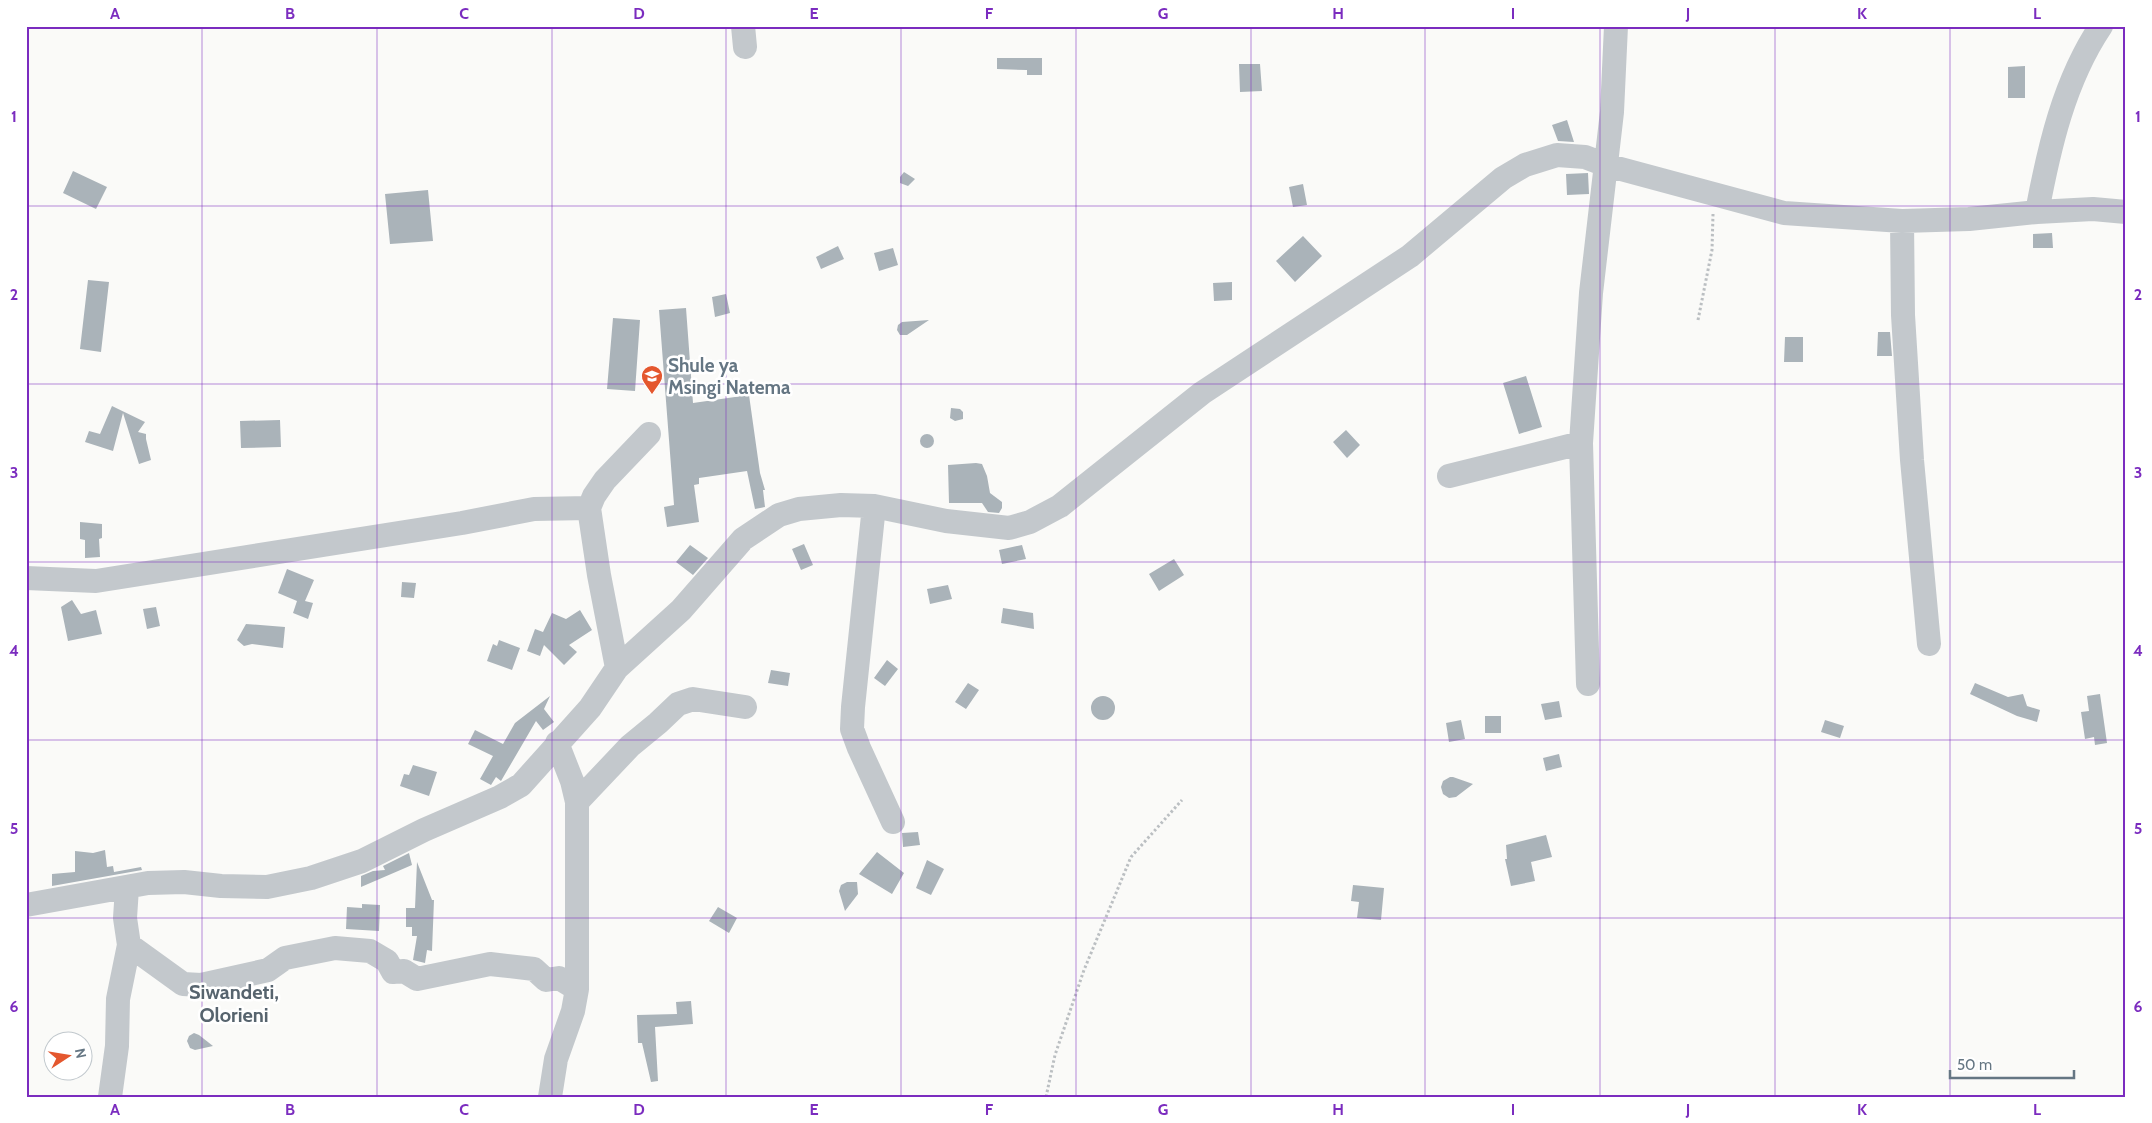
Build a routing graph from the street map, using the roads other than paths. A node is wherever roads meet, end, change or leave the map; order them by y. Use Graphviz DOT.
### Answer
graph roads {
  1 [pos="1616,26"];
  2 [pos="2101,26"];
  3 [pos="1606,165"];
  4 [pos="2036,212"];
  5 [pos="2126,212"];
  6 [pos="1902,221"];
  7 [pos="649,434"];
  8 [pos="1581,443"];
  9 [pos="1450,476"];
  10 [pos="874,506"];
  11 [pos="589,508"];
  12 [pos="26,578"];
  13 [pos="1929,644"];
  14 [pos="617,668"];
  15 [pos="1588,684"];
  16 [pos="745,707"];
  17 [pos="557,743"];
  18 [pos="577,802"];
  19 [pos="893,822"];
  20 [pos="127,888"];
  21 [pos="26,905"];
  22 [pos="129,945"];
  23 [pos="576,989"];
  24 [pos="110,1097"];
  25 [pos="550,1097"];
  1 -- 3 [label="street"];
  2 -- 4 [label="street"];
  3 -- 6 [label="street"];
  3 -- 8 [label="street"];
  3 -- 10 [label="street"];
  4 -- 5 [label="street"];
  4 -- 6 [label="street"];
  6 -- 13 [label="street"];
  7 -- 11 [label="street"];
  8 -- 9 [label="street"];
  8 -- 15 [label="street"];
  10 -- 14 [label="street"];
  10 -- 19 [label="street"];
  11 -- 12 [label="street"];
  11 -- 14 [label="street"];
  14 -- 17 [label="street"];
  16 -- 18 [label="street"];
  17 -- 18 [label="street"];
  17 -- 20 [label="street"];
  18 -- 23 [label="street"];
  20 -- 21 [label="street"];
  20 -- 22 [label="street"];
  22 -- 23 [label="street"];
  22 -- 24 [label="street"];
  23 -- 25 [label="street"];
}
